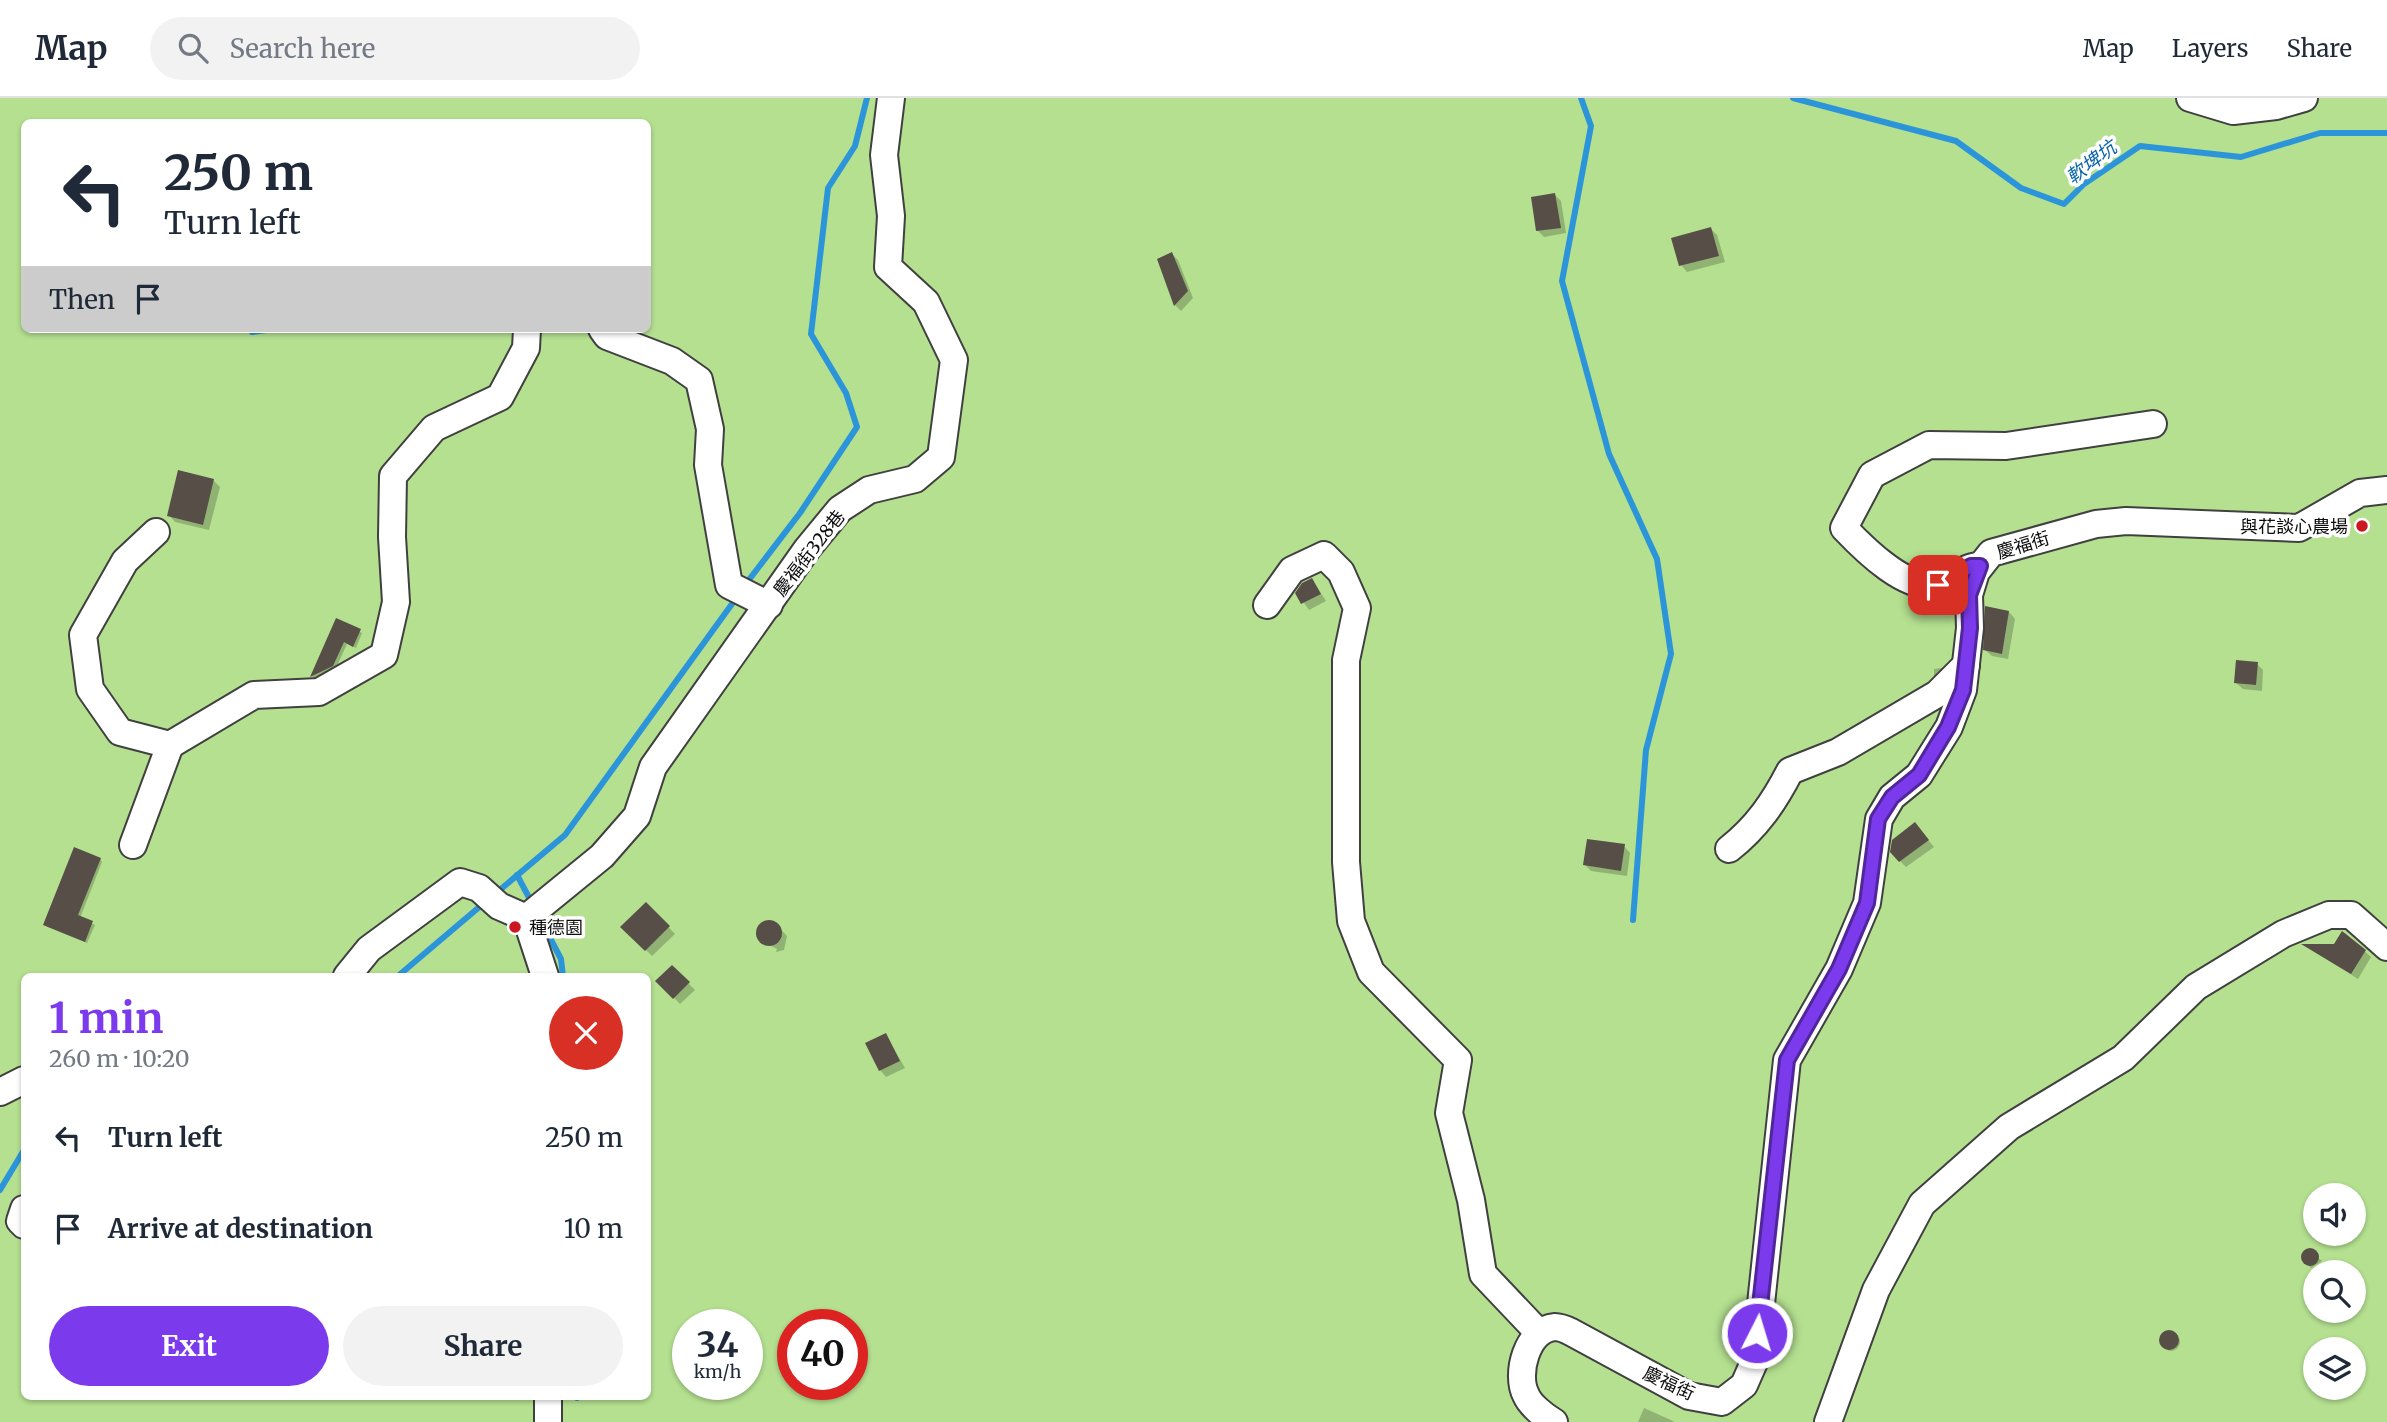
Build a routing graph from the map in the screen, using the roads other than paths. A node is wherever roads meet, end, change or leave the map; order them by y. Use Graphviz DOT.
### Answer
graph roads {
  1 [pos="891,98"];
  2 [pos="2190,98"];
  3 [pos="2304,98"];
  4 [pos="527,333"];
  5 [pos="605,333"];
  6 [pos="2153,424"];
  7 [pos="2387,490"];
  8 [pos="156,532"];
  9 [pos="1980,566"];
  10 [pos="761,601"];
  11 [pos="1267,606"];
  12 [pos="1966,665"];
  13 [pos="170,744"];
  14 [pos="133,845"];
  15 [pos="1729,849"];
  16 [pos="533,914"];
  17 [pos="2387,947"];
  18 [pos="349,973"];
  19 [pos="544,973"];
  20 [pos="21,1082"];
  21 [pos="0,1092"];
  22 [pos="1539,1333"];
  23 [pos="548,1400"];
  24 [pos="548,1422"];
  25 [pos="1554,1422"];
  26 [pos="1828,1422"];
  1 -- 10 [label="street, 慶福街328巷"];
  2 -- 3 [label="street"];
  4 -- 13 [label="street"];
  5 -- 10 [label="street"];
  6 -- 9 [label="street"];
  7 -- 9 [label="street, 慶福街"];
  8 -- 13 [label="street"];
  9 -- 12 [label="street, 慶福街"];
  10 -- 16 [label="street, 慶福街328巷"];
  11 -- 22 [label="street"];
  12 -- 15 [label="street"];
  12 -- 22 [label="street, 慶福街"];
  13 -- 14 [label="street"];
  16 -- 18 [label="street"];
  16 -- 19 [label="street"];
  17 -- 26 [label="street"];
  20 -- 21 [label="street"];
  22 -- 25 [label="street"];
  23 -- 24 [label="street"];
}
